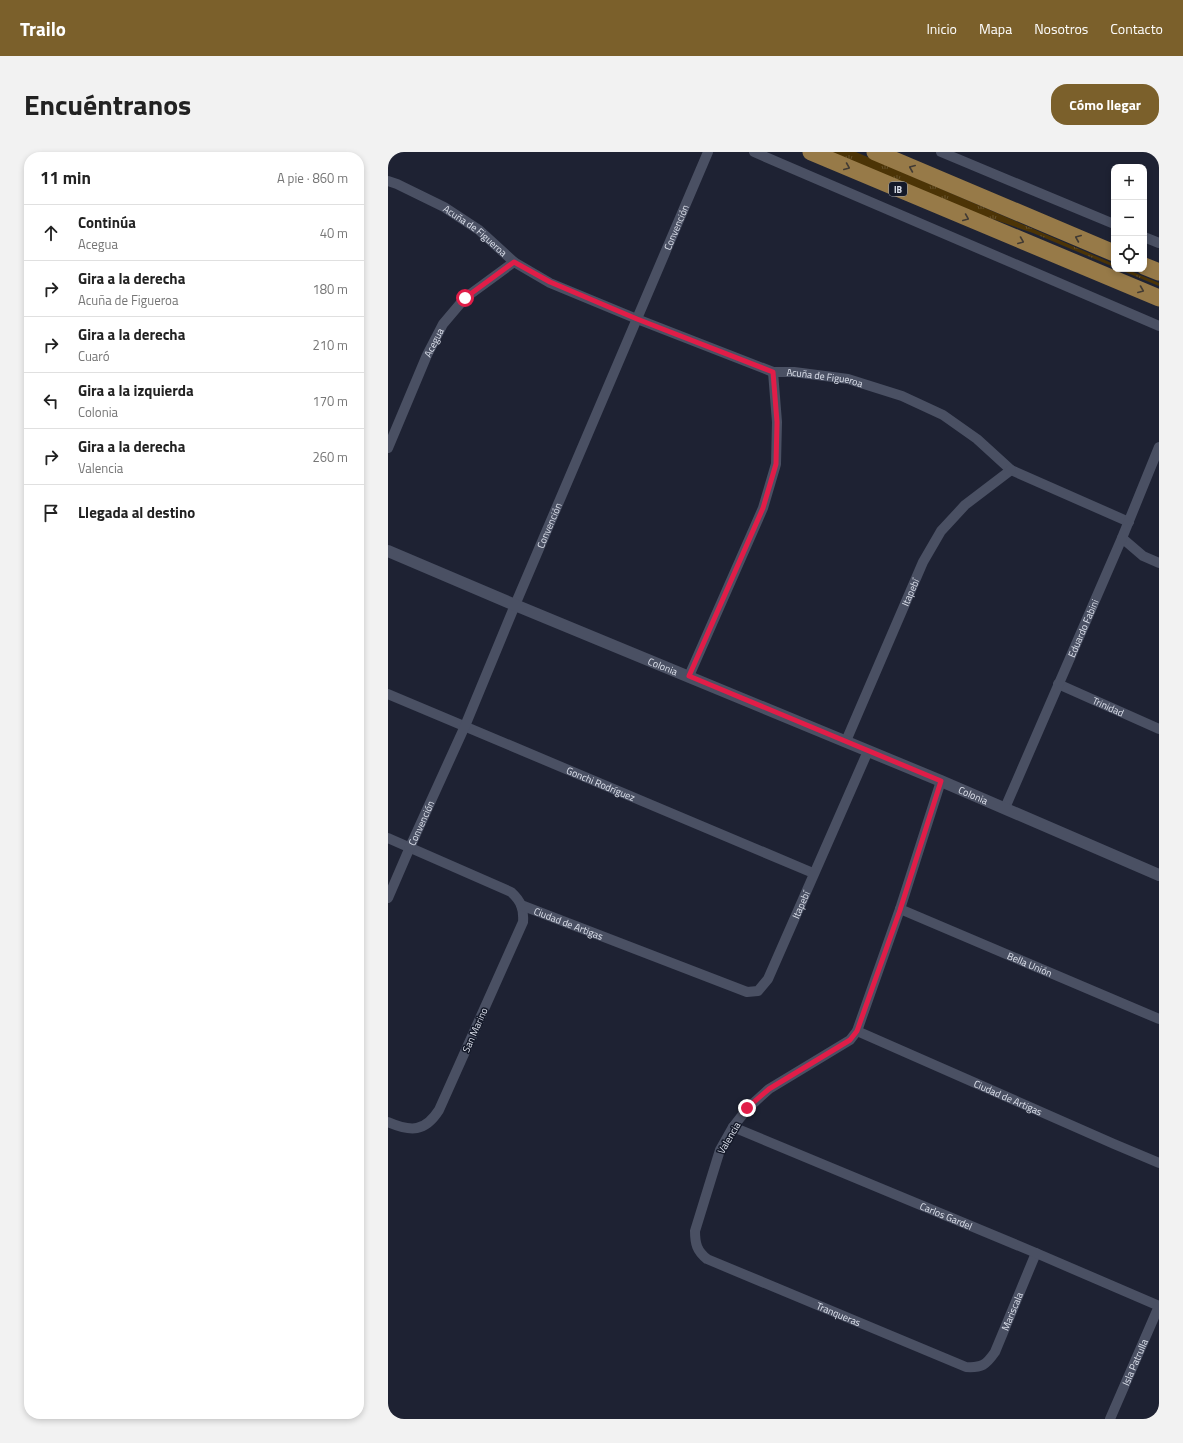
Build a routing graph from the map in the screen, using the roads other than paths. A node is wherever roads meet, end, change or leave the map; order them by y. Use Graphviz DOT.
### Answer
graph roads {
  1 [pos="708,152"];
  2 [pos="754,152"];
  3 [pos="811,152"];
  4 [pos="875,152"];
  5 [pos="941,152"];
  6 [pos="388,181"];
  7 [pos="1111,223"];
  8 [pos="1147,238"];
  9 [pos="1159,243"];
  10 [pos="1111,252"];
  11 [pos="514,262"];
  12 [pos="1147,267"];
  13 [pos="1159,272"];
  14 [pos="1159,298"];
  15 [pos="637,319"];
  16 [pos="1159,326"];
  17 [pos="773,372"];
  18 [pos="1159,447"];
  19 [pos="388,448"];
  20 [pos="1011,470"];
  21 [pos="1129,522"];
  22 [pos="1122,538"];
  23 [pos="388,550"];
  24 [pos="1159,563"];
  25 [pos="515,605"];
  26 [pos="689,676"];
  27 [pos="1058,684"];
  28 [pos="388,694"];
  29 [pos="465,726"];
  30 [pos="1159,729"];
  31 [pos="846,741"];
  32 [pos="868,751"];
  33 [pos="941,781"];
  34 [pos="1005,808"];
  35 [pos="388,838"];
  36 [pos="410,847"];
  37 [pos="814,873"];
  38 [pos="1159,875"];
  39 [pos="388,898"];
  40 [pos="521,905"];
  41 [pos="900,910"];
  42 [pos="758,991"];
  43 [pos="1159,1019"];
  44 [pos="857,1031"];
  45 [pos="388,1122"];
  46 [pos="733,1127"];
  47 [pos="1159,1163"];
  48 [pos="699,1252"];
  49 [pos="1036,1253"];
  50 [pos="1159,1306"];
  51 [pos="982,1366"];
  52 [pos="1110,1419"];
  1 -- 15 [label="street, Convención"];
  2 -- 16 [label="street"];
  3 -- 14 [label="highway, IB, one-way"];
  10 -- 4 [label="highway, one-way"];
  5 -- 7 [label="street"];
  6 -- 11 [label="street, Acuña de Figueroa"];
  8 -- 9 [label="street"];
  11 -- 15 [label="street, Acuña de Figueroa"];
  11 -- 19 [label="street, Acegua"];
  12 -- 13 [label="highway"];
  15 -- 17 [label="street, Acuña de Figueroa"];
  15 -- 25 [label="street, Convención"];
  17 -- 20 [label="street, Acuña de Figueroa"];
  17 -- 26 [label="street"];
  18 -- 21 [label="street, Eduardo Fabini"];
  20 -- 21 [label="street, Acuña de Figueroa"];
  20 -- 31 [label="street, Itapebí"];
  21 -- 22 [label="street, Eduardo Fabini"];
  22 -- 24 [label="street"];
  22 -- 27 [label="street, Eduardo Fabini"];
  23 -- 25 [label="street, Colonia"];
  25 -- 26 [label="street, Colonia"];
  25 -- 29 [label="street, Convención"];
  26 -- 31 [label="street, Colonia"];
  27 -- 30 [label="street, Trinidad"];
  27 -- 34 [label="street, Eduardo Fabini"];
  28 -- 29 [label="street, Gonchi Rodríguez"];
  29 -- 36 [label="street, Convención"];
  29 -- 37 [label="street, Gonchi Rodríguez"];
  31 -- 32 [label="street, Colonia"];
  32 -- 33 [label="street, Colonia"];
  32 -- 37 [label="street, Itapebí"];
  33 -- 34 [label="street, Colonia"];
  33 -- 41 [label="street, Valencia"];
  34 -- 38 [label="street, Colonia"];
  35 -- 36 [label="street, Ciudad de Artigas"];
  36 -- 39 [label="street, Convención"];
  36 -- 40 [label="street, Ciudad de Artigas"];
  37 -- 42 [label="street, Itapebí"];
  40 -- 42 [label="street, Ciudad de Artigas"];
  40 -- 45 [label="street, San Marino"];
  41 -- 43 [label="street, Bella Unión"];
  41 -- 44 [label="street, Valencia"];
  44 -- 46 [label="street, Valencia"];
  44 -- 47 [label="street, Ciudad de Artigas"];
  46 -- 48 [label="street, Valencia"];
  46 -- 49 [label="street, Carlos Gardel"];
  48 -- 51 [label="street, Tranqueras"];
  49 -- 50 [label="street, Carlos Gardel"];
  49 -- 51 [label="street, Mariscala"];
  50 -- 52 [label="street, Isla Patrulla"];
}
